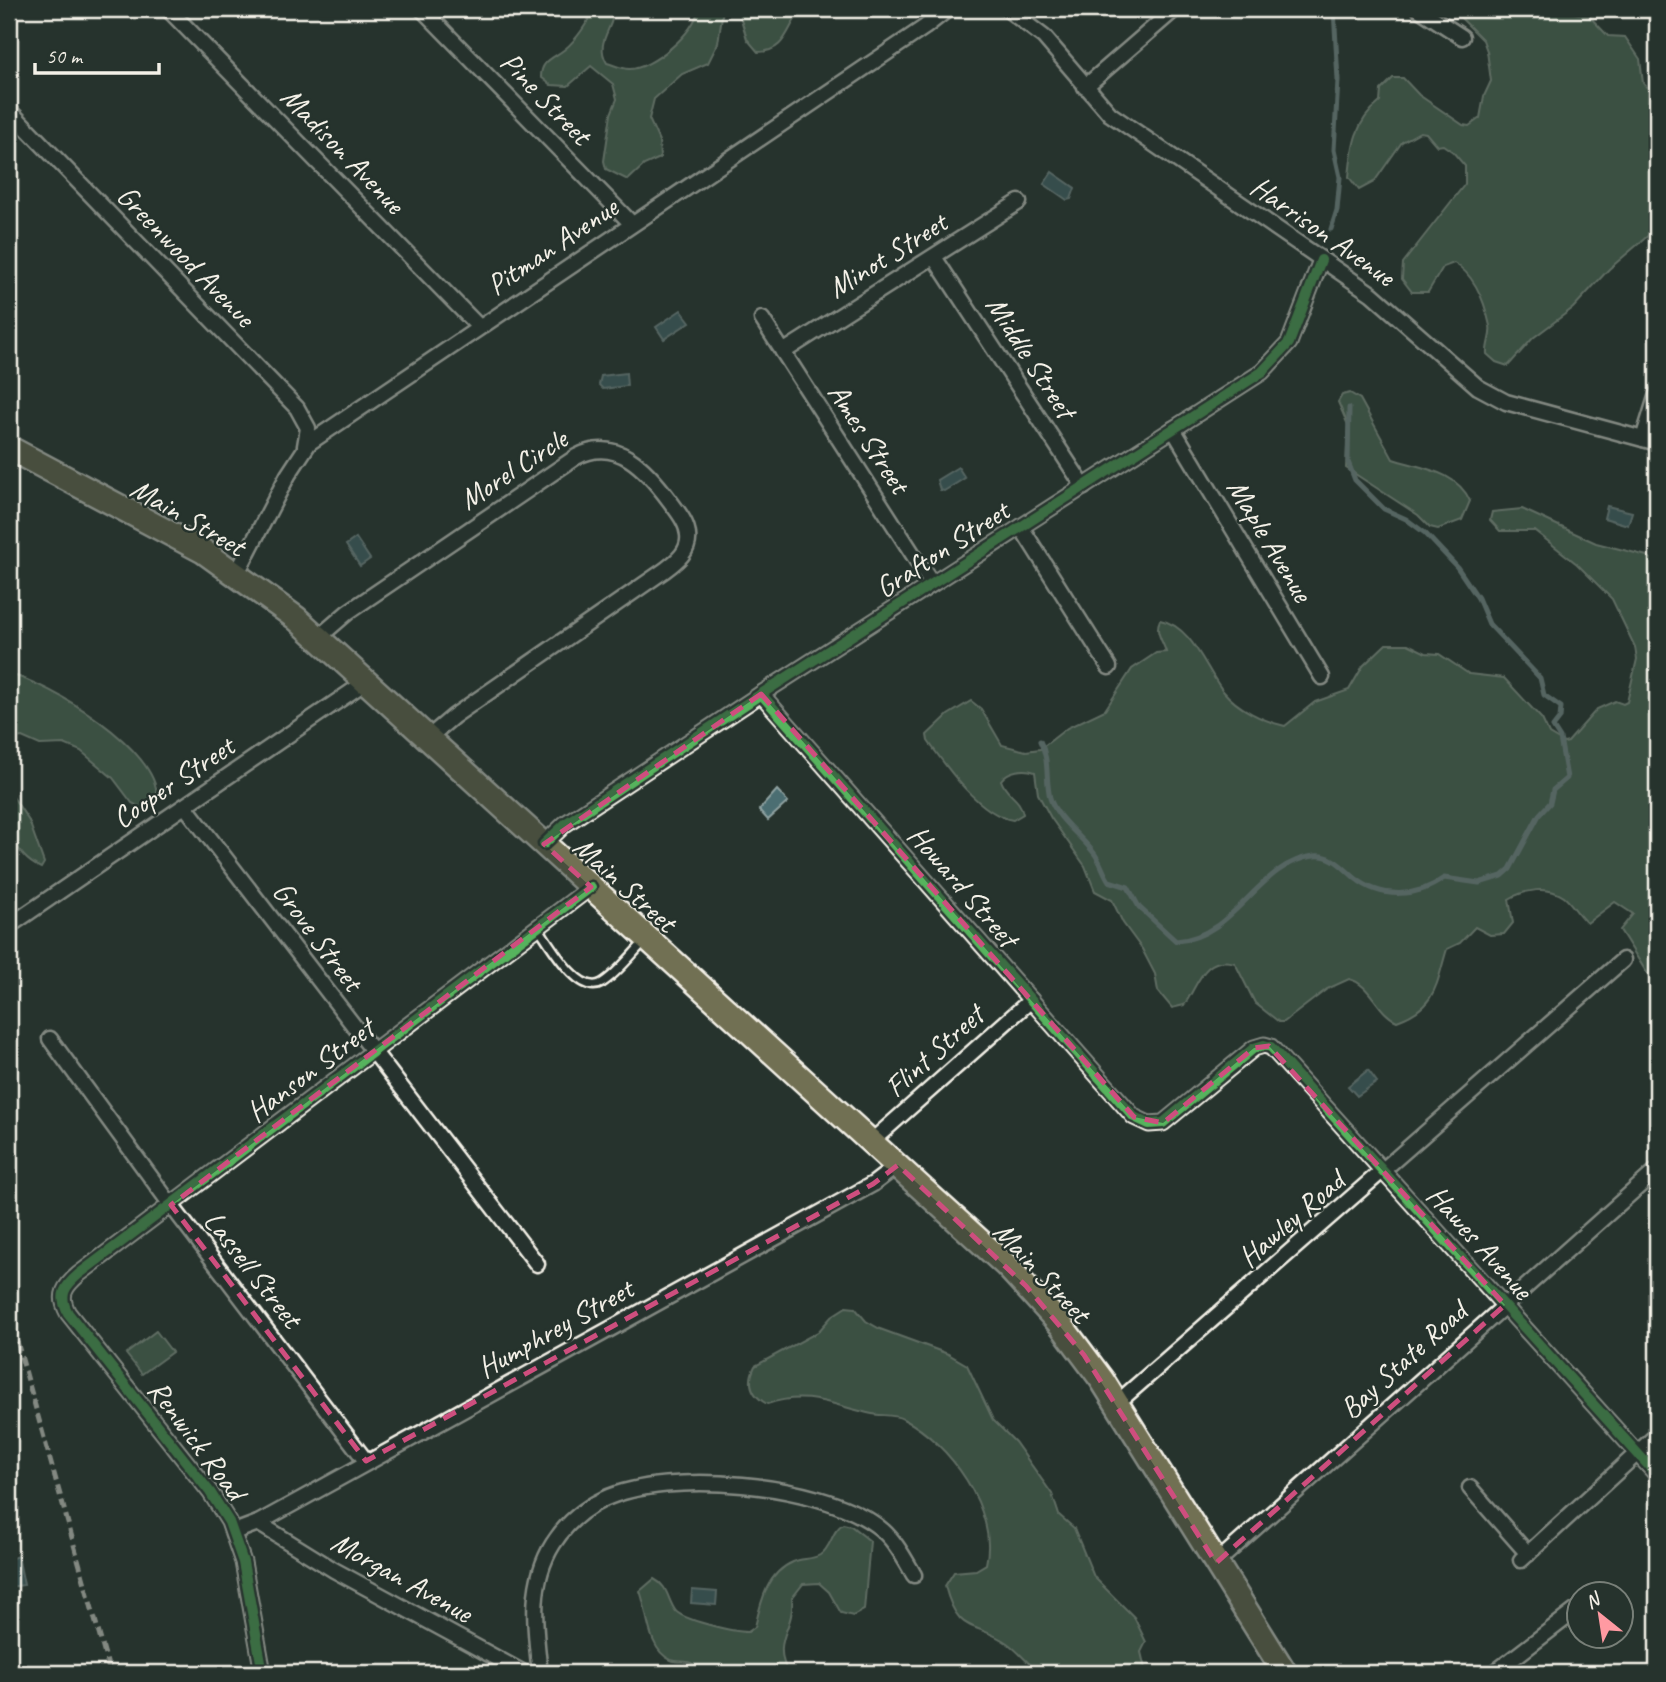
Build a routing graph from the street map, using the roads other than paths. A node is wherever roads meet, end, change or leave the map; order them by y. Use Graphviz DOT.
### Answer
graph roads {
  1 [pos="168,9"];
  2 [pos="422,9"];
  3 [pos="948,9"];
  4 [pos="1007,9"];
  5 [pos="1175,9"];
  6 [pos="1419,9"];
  7 [pos="1462,37"];
  8 [pos="1085,87"];
  9 [pos="9,110"];
  10 [pos="1019,202"];
  11 [pos="632,224"];
  12 [pos="934,257"];
  13 [pos="1321,260"];
  14 [pos="762,319"];
  15 [pos="480,327"];
  16 [pos="783,352"];
  17 [pos="1657,394"];
  18 [pos="1173,429"];
  19 [pos="1650,441"];
  20 [pos="305,446"];
  21 [pos="9,448"];
  22 [pos="1084,486"];
  23 [pos="1021,527"];
  24 [pos="237,573"];
  25 [pos="932,584"];
  26 [pos="319,637"];
  27 [pos="1109,667"];
  28 [pos="1322,677"];
  29 [pos="367,681"];
  30 [pos="761,694"];
  31 [pos="428,738"];
  32 [pos="186,806"];
  33 [pos="544,844"];
  34 [pos="591,887"];
  35 [pos="9,926"];
  36 [pos="538,927"];
  37 [pos="648,938"];
  38 [pos="1623,960"];
  39 [pos="1031,1000"];
  40 [pos="50,1039"];
  41 [pos="1264,1045"];
  42 [pos="374,1052"];
  43 [pos="872,1141"];
  44 [pos="898,1165"];
  45 [pos="1657,1170"];
  46 [pos="1385,1172"];
  47 [pos="171,1205"];
  48 [pos="537,1264"];
  49 [pos="62,1296"];
  50 [pos="1504,1305"];
  51 [pos="1117,1403"];
  52 [pos="1657,1435"];
  53 [pos="1637,1453"];
  54 [pos="366,1461"];
  55 [pos="1657,1475"];
  56 [pos="1470,1488"];
  57 [pos="258,1522"];
  58 [pos="234,1532"];
  59 [pos="1216,1563"];
  60 [pos="914,1575"];
  61 [pos="1564,1619"];
  62 [pos="263,1673"];
  63 [pos="524,1673"];
  64 [pos="540,1673"];
  65 [pos="1285,1673"];
  66 [pos="1494,1673"];
  1 -- 15 [label="street, Madison Avenue"];
  2 -- 11 [label="street, Pine Street"];
  3 -- 11 [label="street, Pitman Avenue"];
  4 -- 8 [label="street, Harrison Avenue"];
  5 -- 8 [label="street"];
  6 -- 7 [label="street"];
  8 -- 13 [label="street, Harrison Avenue"];
  9 -- 20 [label="street, Greenwood Avenue"];
  10 -- 12 [label="street, Minot Street"];
  11 -- 15 [label="street, Pitman Avenue"];
  12 -- 16 [label="street, Minot Street"];
  12 -- 22 [label="street, Middle Street"];
  13 -- 18 [label="street, Grafton Street"];
  13 -- 19 [label="street, Harrison Avenue"];
  14 -- 16 [label="street, Ames Street"];
  15 -- 20 [label="street, Pitman Avenue"];
  16 -- 25 [label="street, Ames Street"];
  17 -- 19 [label="street, Harrison Avenue"];
  18 -- 22 [label="street, Grafton Street"];
  18 -- 28 [label="street, Maple Avenue"];
  20 -- 24 [label="street, Pitman Avenue"];
  21 -- 24 [label="main road, Main Street"];
  22 -- 23 [label="street, Grafton Street"];
  23 -- 25 [label="street, Grafton Street"];
  23 -- 27 [label="street"];
  24 -- 26 [label="main road, Main Street"];
  25 -- 30 [label="street, Grafton Street"];
  26 -- 29 [label="main road, Main Street"];
  26 -- 31 [label="street, Morel Circle"];
  29 -- 31 [label="main road, Main Street"];
  29 -- 32 [label="street, Cooper Street"];
  30 -- 33 [label="street, Grafton Street"];
  30 -- 39 [label="street, Howard Street"];
  31 -- 33 [label="main road, Main Street"];
  32 -- 35 [label="street, Cooper Street"];
  32 -- 42 [label="street, Grove Street"];
  33 -- 34 [label="main road, Main Street"];
  34 -- 36 [label="street, Hanson Street"];
  34 -- 37 [label="main road, Main Street"];
  36 -- 37 [label="lane"];
  36 -- 42 [label="street, Hanson Street"];
  37 -- 43 [label="main road, Main Street"];
  38 -- 46 [label="street, Hawley Road"];
  39 -- 41 [label="street, Howard Street"];
  39 -- 43 [label="street, Flint Street"];
  40 -- 47 [label="street, Lassell Street"];
  41 -- 46 [label="street, Hawes Avenue"];
  42 -- 47 [label="street, Hanson Street"];
  42 -- 48 [label="street, Grove Street"];
  43 -- 44 [label="main road, Main Street"];
  44 -- 51 [label="main road, Main Street"];
  44 -- 54 [label="street, Humphrey Street"];
  45 -- 50 [label="street, Bay State Road"];
  46 -- 50 [label="street, Hawes Avenue"];
  46 -- 51 [label="street, Hawley Road"];
  47 -- 49 [label="street, Hanson Street"];
  47 -- 54 [label="street, Lassell Street"];
  49 -- 58 [label="street, Renwick Road"];
  50 -- 53 [label="street, Hawes Avenue"];
  50 -- 59 [label="street, Bay State Road"];
  51 -- 59 [label="main road, Main Street"];
  52 -- 53 [label="street"];
  53 -- 55 [label="street, Hawes Avenue"];
  53 -- 56 [label="street"];
  54 -- 57 [label="street, Humphrey Street"];
  57 -- 58 [label="street, Humphrey Street"];
  57 -- 63 [label="street, Morgan Avenue"];
  58 -- 62 [label="street, Renwick Road"];
  59 -- 65 [label="main road, Main Street"];
  60 -- 64 [label="street"];
  61 -- 66 [label="street"];
}
